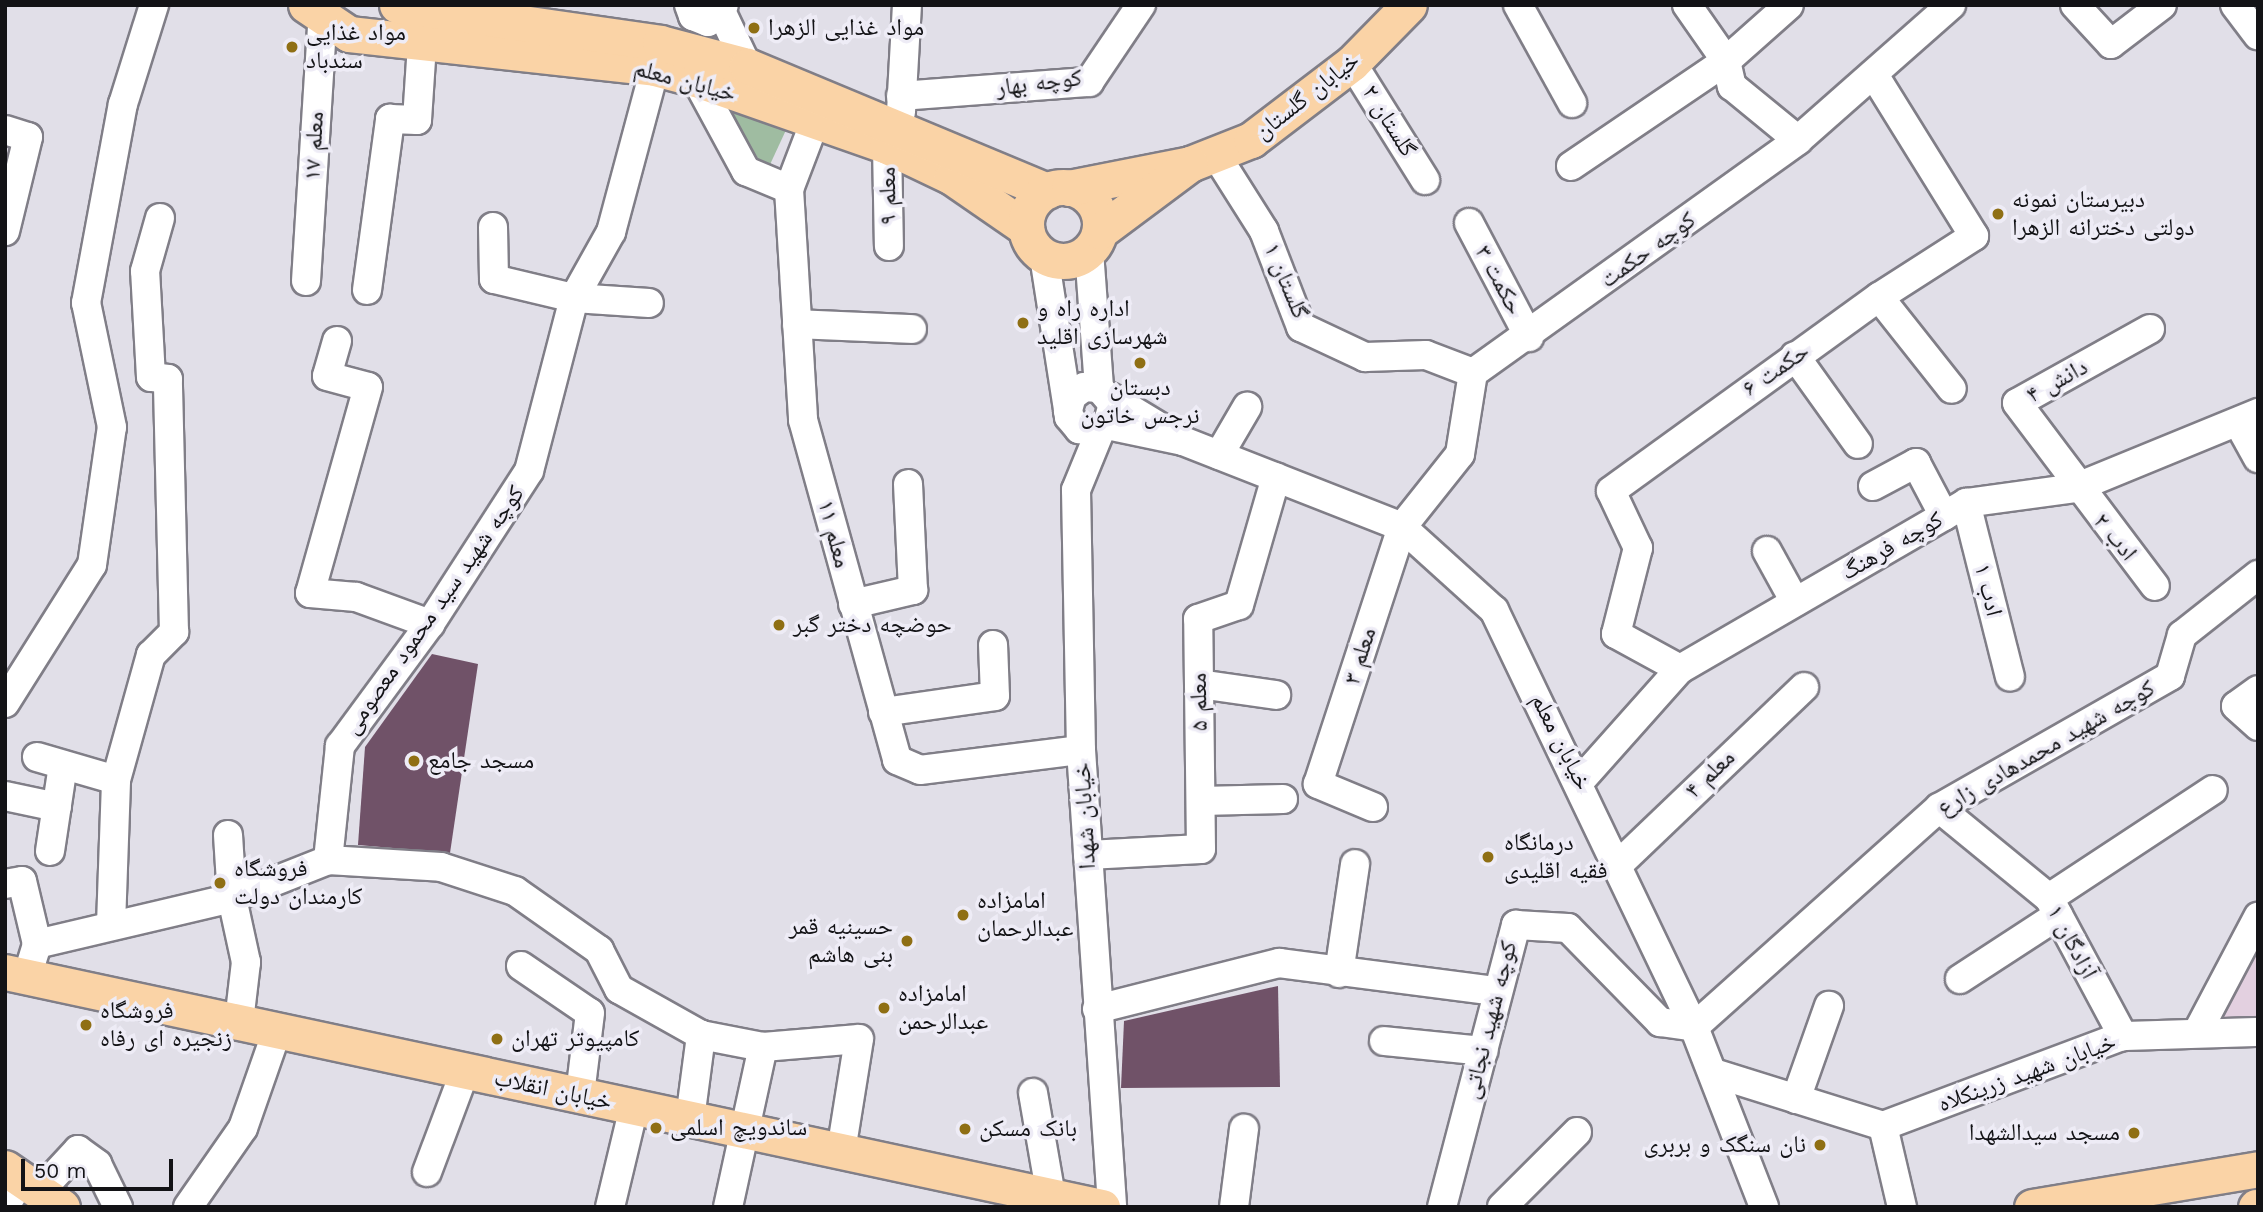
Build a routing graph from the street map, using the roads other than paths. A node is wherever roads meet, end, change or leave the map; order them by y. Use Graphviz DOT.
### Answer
graph roads {
  1 [pos="154,5"];
  2 [pos="397,5"];
  3 [pos="688,5"];
  4 [pos="907,5"];
  5 [pos="1141,5"];
  6 [pos="1409,5"];
  7 [pos="1518,5"];
  8 [pos="1687,5"];
  9 [pos="1789,5"];
  10 [pos="1951,5"];
  11 [pos="2075,5"];
  12 [pos="2162,5"];
  13 [pos="2235,5"];
  14 [pos="321,7"];
  15 [pos="723,9"];
  16 [pos="518,16"];
  17 [pos="2258,35"];
  18 [pos="422,44"];
  19 [pos="658,55"];
  20 [pos="1726,61"];
  21 [pos="1352,63"];
  22 [pos="747,65"];
  23 [pos="1874,75"];
  24 [pos="696,79"];
  25 [pos="1572,103"];
  26 [pos="815,121"];
  27 [pos="896,124"];
  28 [pos="5,130"];
  29 [pos="1798,140"];
  30 [pos="1203,160"];
  31 [pos="1571,166"];
  32 [pos="1425,180"];
  33 [pos="789,189"];
  34 [pos="1058,189"];
  35 [pos="160,218"];
  36 [pos="1469,223"];
  37 [pos="493,227"];
  38 [pos="5,231"];
  39 [pos="1094,241"];
  40 [pos="1035,242"];
  41 [pos="889,246"];
  42 [pos="306,281"];
  43 [pos="366,290"];
  44 [pos="1879,297"];
  45 [pos="574,298"];
  46 [pos="649,303"];
  47 [pos="797,324"];
  48 [pos="912,329"];
  49 [pos="2150,329"];
  50 [pos="1529,337"];
  51 [pos="337,341"];
  52 [pos="1795,356"];
  53 [pos="1473,373"];
  54 [pos="1952,390"];
  55 [pos="1247,407"];
  56 [pos="1068,410"];
  57 [pos="1104,410"];
  58 [pos="2249,419"];
  59 [pos="1858,444"];
  60 [pos="1219,455"];
  61 [pos="2258,457"];
  62 [pos="1276,477"];
  63 [pos="908,484"];
  64 [pos="1873,486"];
  65 [pos="2075,488"];
  66 [pos="1955,509"];
  67 [pos="1402,527"];
  68 [pos="1766,551"];
  69 [pos="2258,575"];
  70 [pos="2155,586"];
  71 [pos="1795,602"];
  72 [pos="853,604"];
  73 [pos="430,624"];
  74 [pos="993,645"];
  75 [pos="12,668"];
  76 [pos="1680,669"];
  77 [pos="2010,677"];
  78 [pos="1199,684"];
  79 [pos="1804,687"];
  80 [pos="2258,690"];
  81 [pos="1276,695"];
  82 [pos="5,703"];
  83 [pos="883,712"];
  84 [pos="2258,726"];
  85 [pos="1081,750"];
  86 [pos="116,780"];
  87 [pos="1581,780"];
  88 [pos="2213,790"];
  89 [pos="5,796"];
  90 [pos="1283,799"];
  91 [pos="1201,801"];
  92 [pos="57,807"];
  93 [pos="1373,807"];
  94 [pos="1939,808"];
  95 [pos="228,835"];
  96 [pos="50,851"];
  97 [pos="1088,855"];
  98 [pos="328,860"];
  99 [pos="1356,864"];
  100 [pos="1619,864"];
  101 [pos="5,884"];
  102 [pos="232,898"];
  103 [pos="2054,906"];
  104 [pos="2258,917"];
  105 [pos="111,925"];
  106 [pos="37,944"];
  107 [pos="521,966"];
  108 [pos="1339,973"];
  109 [pos="16,975"];
  110 [pos="1960,979"];
  111 [pos="1496,991"];
  112 [pos="1829,1006"];
  113 [pos="1097,1009"];
  114 [pos="239,1022"];
  115 [pos="1694,1027"];
  116 [pos="2199,1029"];
  117 [pos="277,1031"];
  118 [pos="2258,1032"];
  119 [pos="701,1035"];
  120 [pos="2123,1036"];
  121 [pos="1384,1041"];
  122 [pos="763,1047"];
  123 [pos="1484,1051"];
  124 [pos="465,1071"];
  125 [pos="1714,1073"];
  126 [pos="1033,1093"];
  127 [pos="580,1095"];
  128 [pos="1796,1099"];
  129 [pos="634,1107"];
  130 [pos="690,1119"];
  131 [pos="1883,1126"];
  132 [pos="740,1129"];
  133 [pos="1244,1129"];
  134 [pos="1577,1132"];
  135 [pos="841,1151"];
  136 [pos="2258,1169"];
  137 [pos="427,1172"];
  138 [pos="27,1190"];
  139 [pos="1051,1196"];
  140 [pos="118,1207"];
  141 [pos="188,1207"];
  142 [pos="611,1207"];
  143 [pos="727,1207"];
  144 [pos="1102,1207"];
  145 [pos="1112,1207"];
  146 [pos="1234,1207"];
  147 [pos="1442,1207"];
  148 [pos="1502,1207"];
  149 [pos="1764,1207"];
  150 [pos="1902,1207"];
  151 [pos="2032,1207"];
  1 -- 75 [label="street"];
  2 -- 16 [label="main road, خیابان معلم"];
  3 -- 15 [label="street"];
  3 -- 19 [label="street"];
  4 -- 27 [label="street, معلم ۹"];
  5 -- 27 [label="street, کوچه بهار"];
  6 -- 21 [label="main road, خیابان گلستان"];
  7 -- 25 [label="street"];
  8 -- 20 [label="street"];
  9 -- 20 [label="street"];
  10 -- 23 [label="street, کوچه حکمت"];
  11 -- 12 [label="street"];
  13 -- 17 [label="street"];
  14 -- 18 [label="main road, خیابان معلم"];
  14 -- 42 [label="street, معلم ۱۷"];
  15 -- 22 [label="street"];
  16 -- 19 [label="main road, خیابان معلم"];
  18 -- 19 [label="main road, خیابان معلم"];
  18 -- 43 [label="street"];
  19 -- 22 [label="main road, خیابان معلم"];
  19 -- 24 [label="main road, خیابان معلم"];
  19 -- 45 [label="street, کوچه شهید سید محمود معصومی"];
  20 -- 29 [label="street"];
  20 -- 31 [label="street"];
  21 -- 30 [label="main road, خیابان گلستان"];
  21 -- 32 [label="street, گلستان ۲"];
  22 -- 27 [label="main road, خیابان معلم"];
  23 -- 29 [label="street, کوچه حکمت"];
  23 -- 44 [label="street, حکمت ۶"];
  24 -- 26 [label="main road, خیابان معلم"];
  24 -- 33 [label="street"];
  26 -- 27 [label="main road, خیابان معلم"];
  26 -- 33 [label="street, معلم ۱۱"];
  27 -- 34 [label="main road, خیابان معلم"];
  27 -- 40 [label="main road, خیابان معلم"];
  27 -- 41 [label="street, معلم ۹"];
  28 -- 38 [label="street"];
  29 -- 50 [label="street, کوچه حکمت"];
  30 -- 34 [label="main road"];
  30 -- 39 [label="main road"];
  30 -- 53 [label="street, گلستان ۱"];
  33 -- 47 [label="street, معلم ۱۱"];
  34 -- 39 [label="main road"];
  34 -- 40 [label="main road"];
  35 -- 86 [label="street"];
  36 -- 50 [label="street, حکمت ۳"];
  37 -- 45 [label="street"];
  39 -- 40 [label="main road"];
  39 -- 57 [label="street"];
  40 -- 56 [label="street"];
  44 -- 52 [label="street, حکمت ۶"];
  44 -- 54 [label="street"];
  45 -- 46 [label="street"];
  45 -- 73 [label="street, کوچه شهید سید محمود معصومی"];
  47 -- 48 [label="street"];
  47 -- 72 [label="street, معلم ۱۱"];
  49 -- 65 [label="street, دانش ۴"];
  50 -- 53 [label="street, کوچه حکمت"];
  51 -- 73 [label="street"];
  52 -- 59 [label="street"];
  52 -- 76 [label="street, حکمت ۶"];
  53 -- 67 [label="street"];
  55 -- 60 [label="street"];
  56 -- 57 [label="street, خیابان معلم"];
  56 -- 57 [label="street"];
  57 -- 60 [label="street, خیابان معلم"];
  57 -- 85 [label="street, خیابان شهدا"];
  58 -- 61 [label="street"];
  58 -- 65 [label="street, کوچه فرهنگ"];
  60 -- 62 [label="street, خیابان معلم"];
  62 -- 67 [label="street, خیابان معلم"];
  62 -- 78 [label="street, معلم ۵"];
  63 -- 72 [label="street"];
  64 -- 66 [label="street, ادب ۱"];
  65 -- 66 [label="street, کوچه فرهنگ"];
  65 -- 70 [label="street, ادب ۲"];
  66 -- 71 [label="street, کوچه فرهنگ"];
  66 -- 77 [label="street, ادب ۱"];
  67 -- 87 [label="street, خیابان معلم"];
  67 -- 93 [label="street, معلم ۳"];
  68 -- 71 [label="street"];
  69 -- 94 [label="street, کوچه شهید محمدهادی زارع"];
  71 -- 76 [label="street, کوچه فرهنگ"];
  72 -- 83 [label="street, معلم ۱۱"];
  73 -- 98 [label="street, کوچه شهید سید محمود معصومی"];
  74 -- 83 [label="street"];
  75 -- 82 [label="street"];
  76 -- 87 [label="street, کوچه فرهنگ"];
  78 -- 81 [label="street"];
  78 -- 91 [label="street, معلم ۵"];
  79 -- 100 [label="street, معلم ۴"];
  80 -- 84 [label="street"];
  83 -- 85 [label="street, معلم ۱۱"];
  85 -- 97 [label="street, خیابان شهدا"];
  86 -- 92 [label="street"];
  86 -- 105 [label="street"];
  87 -- 100 [label="street, خیابان معلم"];
  88 -- 103 [label="street"];
  89 -- 92 [label="street"];
  90 -- 91 [label="street"];
  91 -- 97 [label="street, معلم ۵"];
  92 -- 96 [label="street"];
  94 -- 103 [label="street, آزادگان ۱"];
  94 -- 115 [label="street, کوچه شهید محمدهادی زارع"];
  95 -- 102 [label="street"];
  97 -- 113 [label="street, خیابان شهدا"];
  98 -- 102 [label="street"];
  98 -- 119 [label="street"];
  99 -- 108 [label="street"];
  100 -- 115 [label="street, خیابان معلم"];
  101 -- 106 [label="street"];
  102 -- 105 [label="street"];
  102 -- 114 [label="street"];
  103 -- 110 [label="street"];
  103 -- 120 [label="street, آزادگان ۱"];
  104 -- 116 [label="street"];
  105 -- 106 [label="street"];
  106 -- 109 [label="street"];
  107 -- 127 [label="street"];
  108 -- 111 [label="street"];
  108 -- 113 [label="street"];
  109 -- 114 [label="main road, خیابان انقلاب"];
  111 -- 115 [label="street, کوچه شهید نجاتی"];
  111 -- 123 [label="street, کوچه شهید نجاتی"];
  112 -- 128 [label="street"];
  113 -- 145 [label="street, خیابان شهدا"];
  114 -- 117 [label="main road, خیابان انقلاب"];
  115 -- 125 [label="street, خیابان معلم"];
  116 -- 118 [label="street, خیابان شهید زرینکلاه"];
  116 -- 120 [label="street, خیابان شهید زرینکلاه"];
  117 -- 124 [label="main road, خیابان انقلاب"];
  117 -- 141 [label="street"];
  119 -- 122 [label="street"];
  119 -- 130 [label="street"];
  120 -- 131 [label="street, خیابان شهید زرینکلاه"];
  121 -- 123 [label="street"];
  122 -- 132 [label="street"];
  122 -- 135 [label="street"];
  123 -- 147 [label="street, کوچه شهید نجاتی"];
  124 -- 127 [label="main road, خیابان انقلاب"];
  124 -- 137 [label="street"];
  125 -- 128 [label="street"];
  125 -- 149 [label="street, خیابان معلم"];
  126 -- 139 [label="street"];
  127 -- 129 [label="main road, خیابان انقلاب"];
  128 -- 131 [label="street"];
  129 -- 130 [label="main road, خیابان انقلاب"];
  129 -- 142 [label="street"];
  130 -- 132 [label="main road, خیابان انقلاب"];
  131 -- 150 [label="street"];
  132 -- 135 [label="main road, خیابان انقلاب"];
  132 -- 143 [label="street"];
  133 -- 146 [label="street"];
  134 -- 148 [label="street"];
  135 -- 139 [label="main road, خیابان انقلاب"];
  136 -- 151 [label="main road"];
  138 -- 140 [label="street"];
  139 -- 144 [label="main road, خیابان انقلاب"];
}
